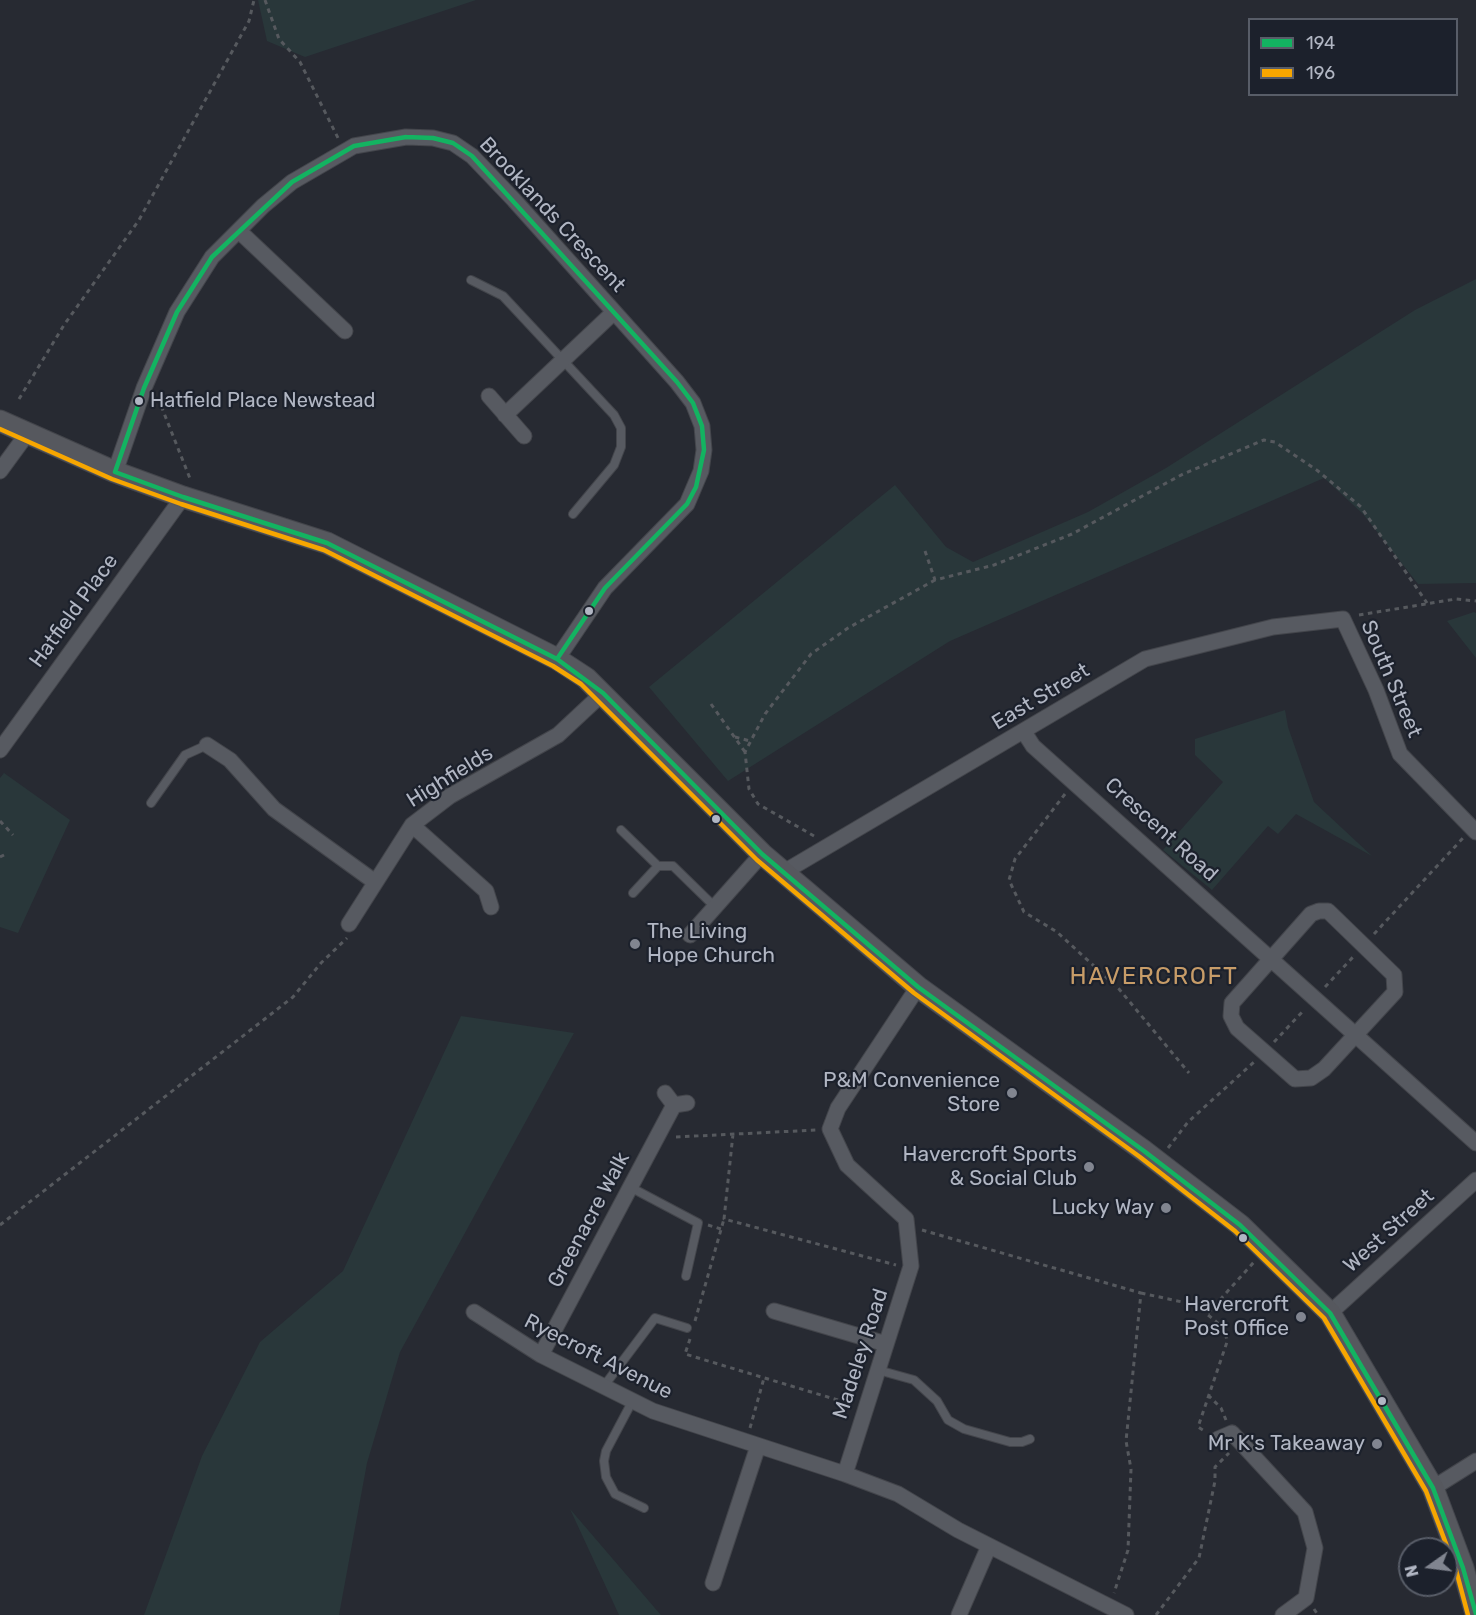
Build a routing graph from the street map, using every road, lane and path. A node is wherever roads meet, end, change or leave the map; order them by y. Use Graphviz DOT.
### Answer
graph roads {
  1 [pos="254,0"];
  2 [pos="265,0"];
  3 [pos="344,150"];
  4 [pos="239,231"];
  5 [pos="471,280"];
  6 [pos="614,312"];
  7 [pos="345,331"];
  8 [pos="563,360"];
  9 [pos="144,388"];
  10 [pos="489,396"];
  11 [pos="19,399"];
  12 [pos="505,415"];
  13 [pos="0,422"];
  14 [pos="27,434"];
  15 [pos="524,436"];
  16 [pos="0,471"];
  17 [pos="115,472"];
  18 [pos="188,499"];
  19 [pos="573,514"];
  20 [pos="925,551"];
  21 [pos="935,580"];
  22 [pos="1476,601"];
  23 [pos="1427,603"];
  24 [pos="1342,619"];
  25 [pos="557,659"];
  26 [pos="603,693"];
  27 [pos="711,704"];
  28 [pos="1024,732"];
  29 [pos="733,737"];
  30 [pos="750,741"];
  31 [pos="207,745"];
  32 [pos="0,750"];
  33 [pos="745,752"];
  34 [pos="1075,781"];
  35 [pos="151,802"];
  36 [pos="0,821"];
  37 [pos="411,825"];
  38 [pos="621,830"];
  39 [pos="1476,832"];
  40 [pos="13,835"];
  41 [pos="816,837"];
  42 [pos="8,853"];
  43 [pos="762,854"];
  44 [pos="0,857"];
  45 [pos="658,867"];
  46 [pos="784,872"];
  47 [pos="375,882"];
  48 [pos="633,893"];
  49 [pos="491,907"];
  50 [pos="715,907"];
  51 [pos="349,924"];
  52 [pos="690,934"];
  53 [pos="1272,958"];
  54 [pos="918,987"];
  55 [pos="1356,1035"];
  56 [pos="1189,1073"];
  57 [pos="675,1100"];
  58 [pos="830,1129"];
  59 [pos="733,1134"];
  60 [pos="656,1138"];
  61 [pos="1476,1143"];
  62 [pos="1476,1180"];
  63 [pos="630,1187"];
  64 [pos="724,1219"];
  65 [pos="0,1225"];
  66 [pos="907,1225"];
  67 [pos="1265,1249"];
  68 [pos="910,1269"];
  69 [pos="686,1276"];
  70 [pos="1141,1293"];
  71 [pos="771,1309"];
  72 [pos="474,1312"];
  73 [pos="1208,1313"];
  74 [pos="1330,1313"];
  75 [pos="690,1328"];
  76 [pos="690,1337"];
  77 [pos="886,1344"];
  78 [pos="541,1355"];
  79 [pos="878,1370"];
  80 [pos="764,1378"];
  81 [pos="604,1386"];
  82 [pos="1208,1395"];
  83 [pos="633,1400"];
  84 [pos="865,1408"];
  85 [pos="1230,1438"];
  86 [pos="1030,1439"];
  87 [pos="752,1444"];
  88 [pos="1476,1461"];
  89 [pos="845,1474"];
  90 [pos="1432,1488"];
  91 [pos="644,1508"];
  92 [pos="989,1546"];
  93 [pos="713,1583"];
  94 [pos="1110,1606"];
  95 [pos="1476,1614"];
  96 [pos="959,1615"];
  97 [pos="1126,1615"];
  98 [pos="1156,1615"];
  99 [pos="1283,1615"];
  1 -- 11 [label="path"];
  2 -- 3 [label="path"];
  3 -- 4 [label="street, Brooklands Crescent"];
  3 -- 6 [label="street, Brooklands Crescent"];
  4 -- 7 [label="street"];
  4 -- 9 [label="street, Brooklands Crescent"];
  5 -- 8 [label="lane"];
  6 -- 8 [label="street, Brooklands Crescent"];
  6 -- 25 [label="street, Brooklands Crescent"];
  8 -- 12 [label="street, Brooklands Crescent"];
  8 -- 19 [label="lane"];
  9 -- 17 [label="street, Brooklands Crescent"];
  9 -- 18 [label="path"];
  10 -- 12 [label="street"];
  12 -- 15 [label="street"];
  13 -- 14 [label="main road"];
  14 -- 16 [label="street"];
  14 -- 17 [label="main road"];
  17 -- 18 [label="main road"];
  18 -- 25 [label="main road"];
  18 -- 32 [label="street, Hatfield Place"];
  20 -- 21 [label="path"];
  21 -- 23 [label="path"];
  21 -- 30 [label="path"];
  22 -- 23 [label="path"];
  23 -- 24 [label="path"];
  24 -- 28 [label="street, East Street"];
  24 -- 39 [label="street, South Street"];
  25 -- 26 [label="main road"];
  26 -- 37 [label="street, Highfields"];
  26 -- 43 [label="main road"];
  27 -- 29 [label="path"];
  28 -- 34 [label="street, Crescent Road"];
  28 -- 46 [label="street, East Street"];
  29 -- 30 [label="path"];
  29 -- 33 [label="path"];
  30 -- 33 [label="path"];
  31 -- 35 [label="lane"];
  31 -- 47 [label="street"];
  33 -- 41 [label="path"];
  34 -- 53 [label="street, Crescent Road"];
  34 -- 56 [label="path"];
  36 -- 40 [label="path"];
  37 -- 47 [label="street, Highfields"];
  37 -- 49 [label="street"];
  38 -- 45 [label="lane"];
  42 -- 44 [label="path"];
  43 -- 46 [label="main road"];
  43 -- 50 [label="street"];
  45 -- 48 [label="lane"];
  45 -- 50 [label="lane"];
  46 -- 54 [label="main road"];
  47 -- 51 [label="street, Highfields"];
  50 -- 52 [label="street"];
  51 -- 65 [label="path"];
  53 -- 55 [label="street, Crescent Road"];
  53 -- 55 [label="street"];
  53 -- 55 [label="street"];
  54 -- 58 [label="street"];
  54 -- 67 [label="main road"];
  55 -- 61 [label="street, Crescent Road"];
  57 -- 60 [label="street, Greenacre Walk"];
  58 -- 59 [label="path"];
  58 -- 66 [label="street"];
  59 -- 60 [label="path"];
  59 -- 64 [label="path"];
  60 -- 63 [label="street, Greenacre Walk"];
  62 -- 74 [label="street, West Street"];
  63 -- 69 [label="lane"];
  63 -- 78 [label="street, Greenacre Walk"];
  64 -- 68 [label="path"];
  64 -- 75 [label="path"];
  66 -- 68 [label="street, Madeley Road"];
  66 -- 70 [label="path"];
  67 -- 73 [label="path"];
  67 -- 74 [label="main road"];
  68 -- 77 [label="street, Madeley Road"];
  70 -- 73 [label="path"];
  70 -- 94 [label="path"];
  71 -- 77 [label="street"];
  72 -- 78 [label="street, Ryecroft Avenue"];
  73 -- 82 [label="path"];
  74 -- 90 [label="main road"];
  75 -- 81 [label="lane"];
  76 -- 80 [label="path"];
  77 -- 79 [label="street, Madeley Road"];
  78 -- 81 [label="street, Ryecroft Avenue"];
  79 -- 84 [label="street, Madeley Road"];
  79 -- 86 [label="lane"];
  80 -- 84 [label="path"];
  80 -- 87 [label="path"];
  81 -- 83 [label="street, Ryecroft Avenue"];
  82 -- 85 [label="path"];
  82 -- 85 [label="path"];
  83 -- 87 [label="street, Ryecroft Avenue"];
  83 -- 91 [label="lane"];
  84 -- 89 [label="street, Madeley Road"];
  85 -- 98 [label="path"];
  85 -- 99 [label="street"];
  87 -- 89 [label="street, Ryecroft Avenue"];
  87 -- 93 [label="street"];
  88 -- 90 [label="street"];
  89 -- 92 [label="street"];
  90 -- 95 [label="main road"];
  92 -- 94 [label="street"];
  92 -- 96 [label="street"];
  94 -- 97 [label="street"];
}
